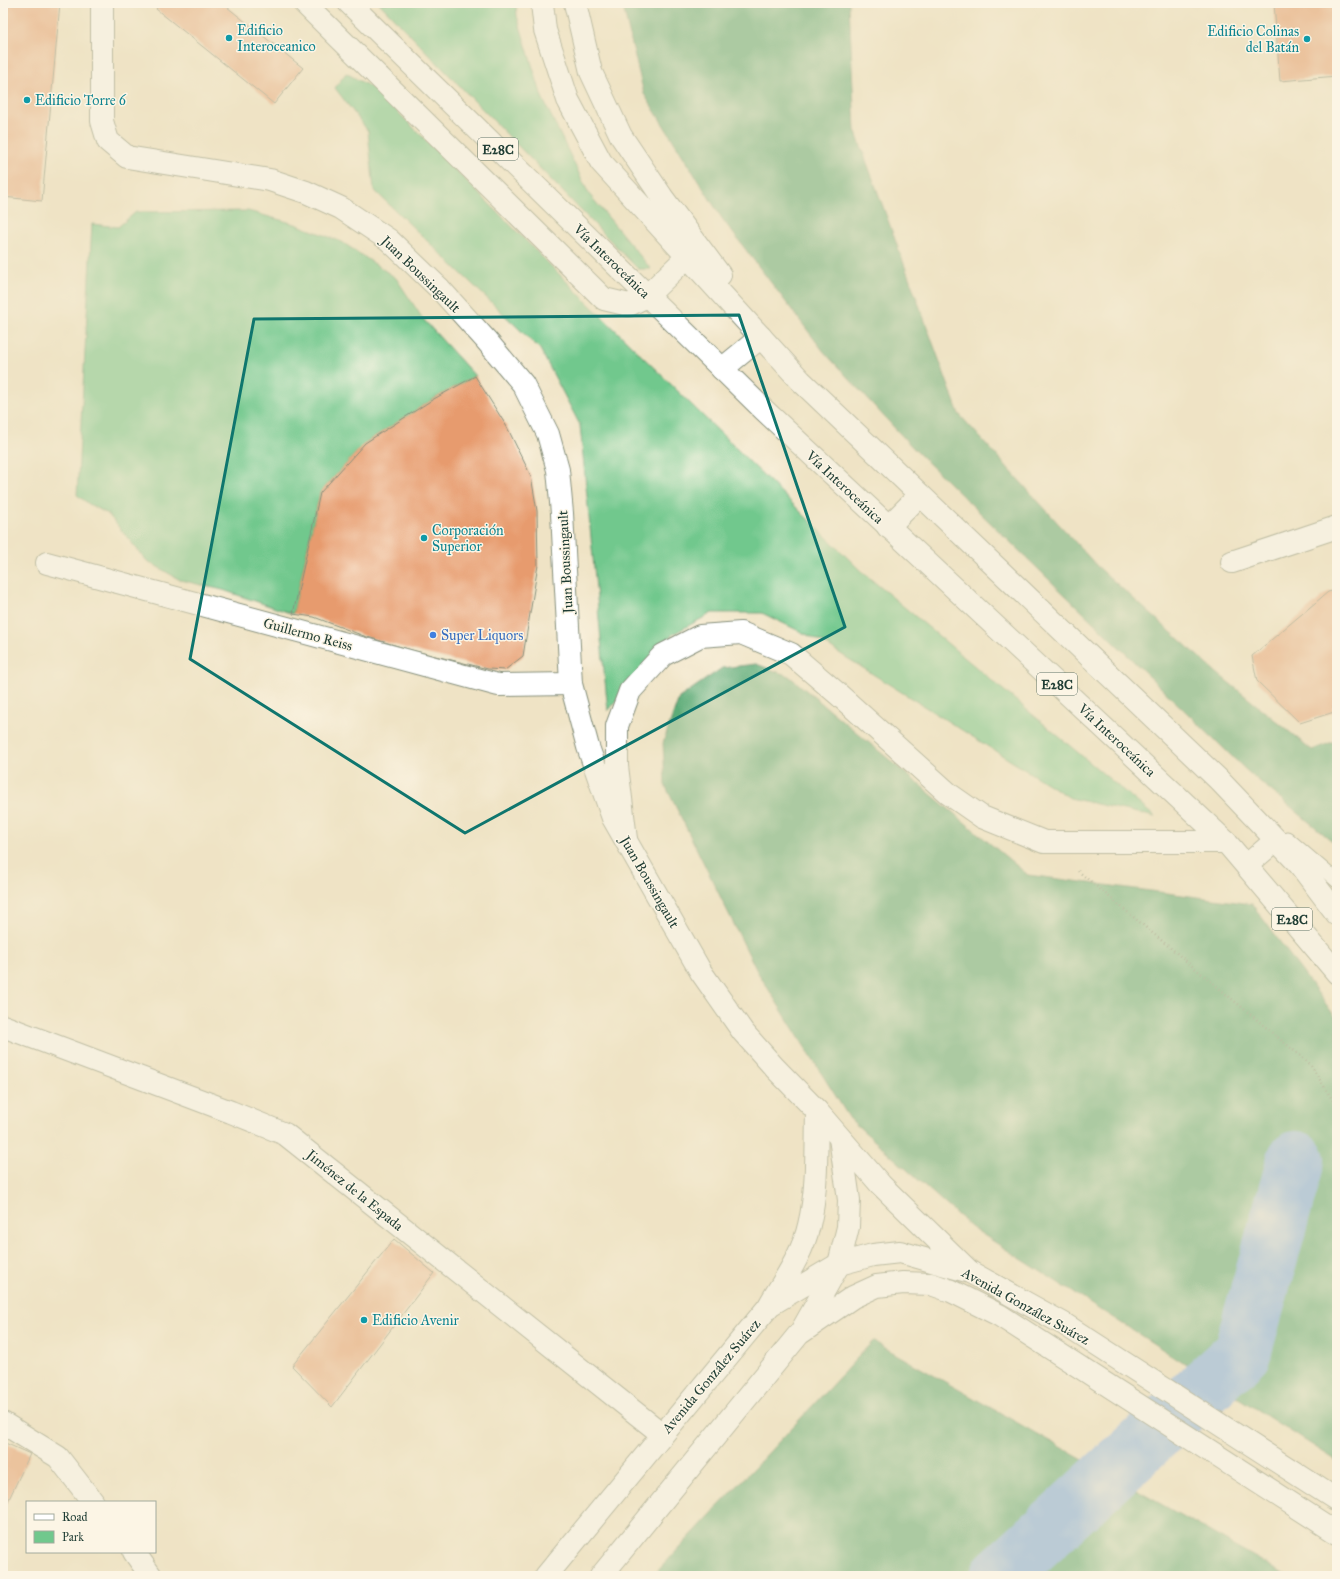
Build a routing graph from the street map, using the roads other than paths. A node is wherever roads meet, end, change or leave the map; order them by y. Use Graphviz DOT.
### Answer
graph roads {
  1 [pos="102,3"];
  2 [pos="304,3"];
  3 [pos="349,3"];
  4 [pos="542,3"];
  5 [pos="575,3"];
  6 [pos="687,257"];
  7 [pos="647,296"];
  8 [pos="761,337"];
  9 [pos="722,369"];
  10 [pos="800,381"];
  11 [pos="920,495"];
  12 [pos="888,527"];
  13 [pos="1337,527"];
  14 [pos="1232,562"];
  15 [pos="48,563"];
  16 [pos="571,684"];
  17 [pos="1218,779"];
  18 [pos="626,839"];
  19 [pos="1276,840"];
  20 [pos="1226,842"];
  21 [pos="1247,865"];
  22 [pos="1337,881"];
  23 [pos="1337,914"];
  24 [pos="1337,973"];
  25 [pos="3,1026"];
  26 [pos="818,1111"];
  27 [pos="840,1138"];
  28 [pos="839,1264"];
  29 [pos="970,1272"];
  30 [pos="770,1305"];
  31 [pos="799,1334"];
  32 [pos="3,1423"];
  33 [pos="662,1434"];
  34 [pos="1337,1500"];
  35 [pos="92,1501"];
  36 [pos="1337,1534"];
  37 [pos="135,1553"];
  38 [pos="151,1576"];
  39 [pos="546,1576"];
  40 [pos="601,1576"];
  1 -- 16 [label="main road, Juan Boussingault"];
  2 -- 7 [label="main road"];
  3 -- 7 [label="main road, Vía Interoceánica / E28C"];
  4 -- 6 [label="main road, E28C"];
  5 -- 10 [label="main road"];
  6 -- 7 [label="main road"];
  6 -- 8 [label="main road, E28C"];
  7 -- 9 [label="main road, Vía Interoceánica / E28C"];
  8 -- 9 [label="main road"];
  8 -- 10 [label="main road, E28C"];
  9 -- 12 [label="main road, Vía Interoceánica / E28C"];
  10 -- 11 [label="main road, E28C"];
  11 -- 12 [label="main road"];
  11 -- 17 [label="main road, E28C"];
  12 -- 20 [label="main road, Vía Interoceánica / E28C"];
  13 -- 14 [label="main road"];
  15 -- 16 [label="main road, Guillermo Reiss"];
  16 -- 18 [label="main road, Juan Boussingault"];
  17 -- 19 [label="main road, E28C"];
  17 -- 22 [label="lane"];
  18 -- 20 [label="main road"];
  18 -- 26 [label="main road, Juan Boussingault"];
  19 -- 21 [label="main road"];
  19 -- 23 [label="main road, E28C"];
  20 -- 21 [label="main road, Vía Interoceánica / E28C"];
  21 -- 24 [label="main road, Vía Interoceánica / E28C"];
  25 -- 33 [label="main road, Jiménez de la Espada"];
  26 -- 27 [label="main road, Juan Boussingault"];
  26 -- 30 [label="main road"];
  27 -- 28 [label="main road"];
  27 -- 29 [label="main road, Juan Boussingault"];
  28 -- 29 [label="main road, Avenida González Suárez"];
  28 -- 30 [label="main road, Avenida González Suárez"];
  28 -- 31 [label="main road"];
  29 -- 34 [label="main road, Avenida González Suárez"];
  30 -- 33 [label="main road, Avenida González Suárez"];
  31 -- 36 [label="main road, Avenida González Suárez"];
  31 -- 40 [label="main road, Avenida González Suárez"];
  32 -- 35 [label="main road"];
  33 -- 39 [label="main road, Avenida González Suárez"];
  37 -- 38 [label="main road"];
}
